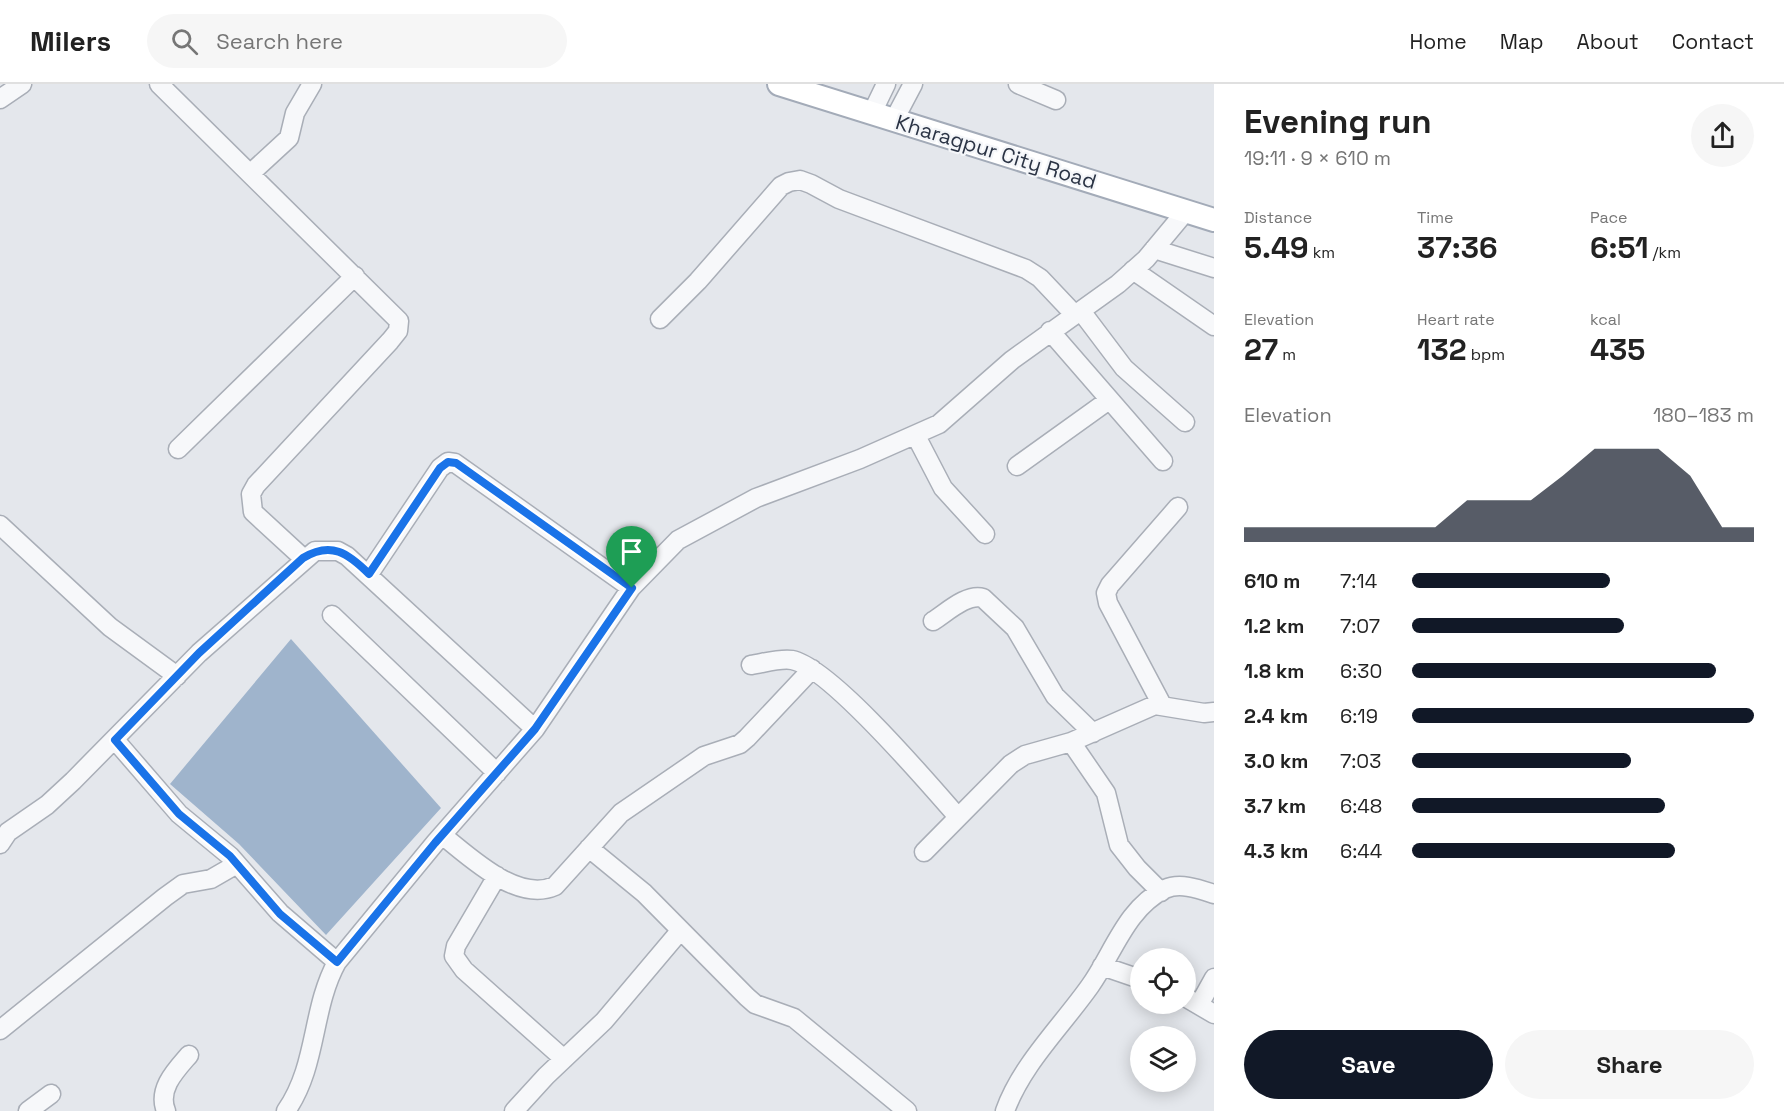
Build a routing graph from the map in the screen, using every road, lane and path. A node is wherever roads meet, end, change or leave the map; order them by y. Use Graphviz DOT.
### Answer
graph roads {
  1 [pos="22,84"];
  2 [pos="159,84"];
  3 [pos="312,84"];
  4 [pos="779,84"];
  5 [pos="886,84"];
  6 [pos="913,84"];
  7 [pos="1018,84"];
  8 [pos="0,99"];
  9 [pos="1056,99"];
  10 [pos="872,113"];
  11 [pos="894,120"];
  12 [pos="251,173"];
  13 [pos="1186,211"];
  14 [pos="1214,220"];
  15 [pos="1154,249"];
  16 [pos="1214,268"];
  17 [pos="1133,270"];
  18 [pos="355,276"];
  19 [pos="1078,313"];
  20 [pos="660,319"];
  21 [pos="1214,326"];
  22 [pos="1050,331"];
  23 [pos="1108,400"];
  24 [pos="1185,422"];
  25 [pos="916,436"];
  26 [pos="178,449"];
  27 [pos="1163,461"];
  28 [pos="1017,466"];
  29 [pos="1178,507"];
  30 [pos="0,525"];
  31 [pos="985,534"];
  32 [pos="303,558"];
  33 [pos="369,574"];
  34 [pos="632,588"];
  35 [pos="332,615"];
  36 [pos="933,621"];
  37 [pos="751,665"];
  38 [pos="813,669"];
  39 [pos="177,676"];
  40 [pos="1162,705"];
  41 [pos="1214,712"];
  42 [pos="535,729"];
  43 [pos="1093,733"];
  44 [pos="115,740"];
  45 [pos="1071,742"];
  46 [pos="497,772"];
  47 [pos="958,817"];
  48 [pos="442,835"];
  49 [pos="0,844"];
  50 [pos="589,848"];
  51 [pos="924,852"];
  52 [pos="237,864"];
  53 [pos="497,876"];
  54 [pos="1161,892"];
  55 [pos="1214,894"];
  56 [pos="680,931"];
  57 [pos="337,962"];
  58 [pos="1102,966"];
  59 [pos="1130,975"];
  60 [pos="1214,978"];
  61 [pos="1199,1005"];
  62 [pos="0,1030"];
  63 [pos="189,1055"];
  64 [pos="564,1059"];
  65 [pos="51,1094"];
  66 [pos="295,1108"];
  67 [pos="28,1111"];
  68 [pos="166,1111"];
  69 [pos="514,1111"];
  70 [pos="907,1111"];
  71 [pos="1005,1111"];
  1 -- 8 [label="street"];
  2 -- 12 [label="street"];
  3 -- 12 [label="street"];
  4 -- 10 [label="main road, Kharagpur City Road"];
  5 -- 10 [label="street"];
  6 -- 11 [label="street"];
  7 -- 9 [label="street"];
  10 -- 11 [label="main road, Kharagpur City Road"];
  11 -- 13 [label="main road, Kharagpur City Road"];
  12 -- 18 [label="street"];
  13 -- 14 [label="main road, Kharagpur City Road"];
  13 -- 15 [label="street"];
  15 -- 16 [label="street"];
  15 -- 17 [label="street"];
  17 -- 19 [label="street"];
  17 -- 21 [label="street"];
  18 -- 26 [label="street"];
  18 -- 32 [label="street"];
  19 -- 20 [label="street"];
  19 -- 22 [label="street"];
  19 -- 24 [label="street"];
  22 -- 23 [label="street"];
  22 -- 25 [label="street"];
  23 -- 27 [label="street"];
  23 -- 28 [label="street"];
  25 -- 31 [label="street"];
  25 -- 34 [label="street"];
  29 -- 40 [label="street"];
  30 -- 39 [label="street"];
  32 -- 33 [label="street"];
  32 -- 39 [label="street"];
  33 -- 34 [label="street"];
  33 -- 42 [label="street"];
  34 -- 42 [label="street"];
  35 -- 46 [label="street"];
  36 -- 43 [label="street"];
  37 -- 38 [label="street"];
  38 -- 47 [label="street"];
  38 -- 50 [label="street"];
  39 -- 44 [label="street"];
  40 -- 41 [label="street"];
  40 -- 43 [label="street"];
  42 -- 46 [label="street"];
  43 -- 45 [label="street"];
  44 -- 49 [label="street"];
  44 -- 52 [label="street"];
  45 -- 47 [label="street"];
  45 -- 54 [label="street"];
  46 -- 48 [label="street"];
  47 -- 51 [label="street"];
  48 -- 53 [label="street"];
  48 -- 57 [label="street"];
  50 -- 53 [label="street"];
  50 -- 56 [label="street"];
  52 -- 57 [label="street"];
  52 -- 62 [label="street"];
  53 -- 64 [label="street"];
  54 -- 55 [label="street"];
  54 -- 58 [label="street"];
  56 -- 64 [label="street"];
  56 -- 70 [label="street"];
  57 -- 66 [label="street"];
  58 -- 59 [label="street"];
  58 -- 71 [label="street"];
  60 -- 61 [label="street"];
  63 -- 68 [label="street"];
  64 -- 69 [label="street"];
  65 -- 67 [label="street"];
}
